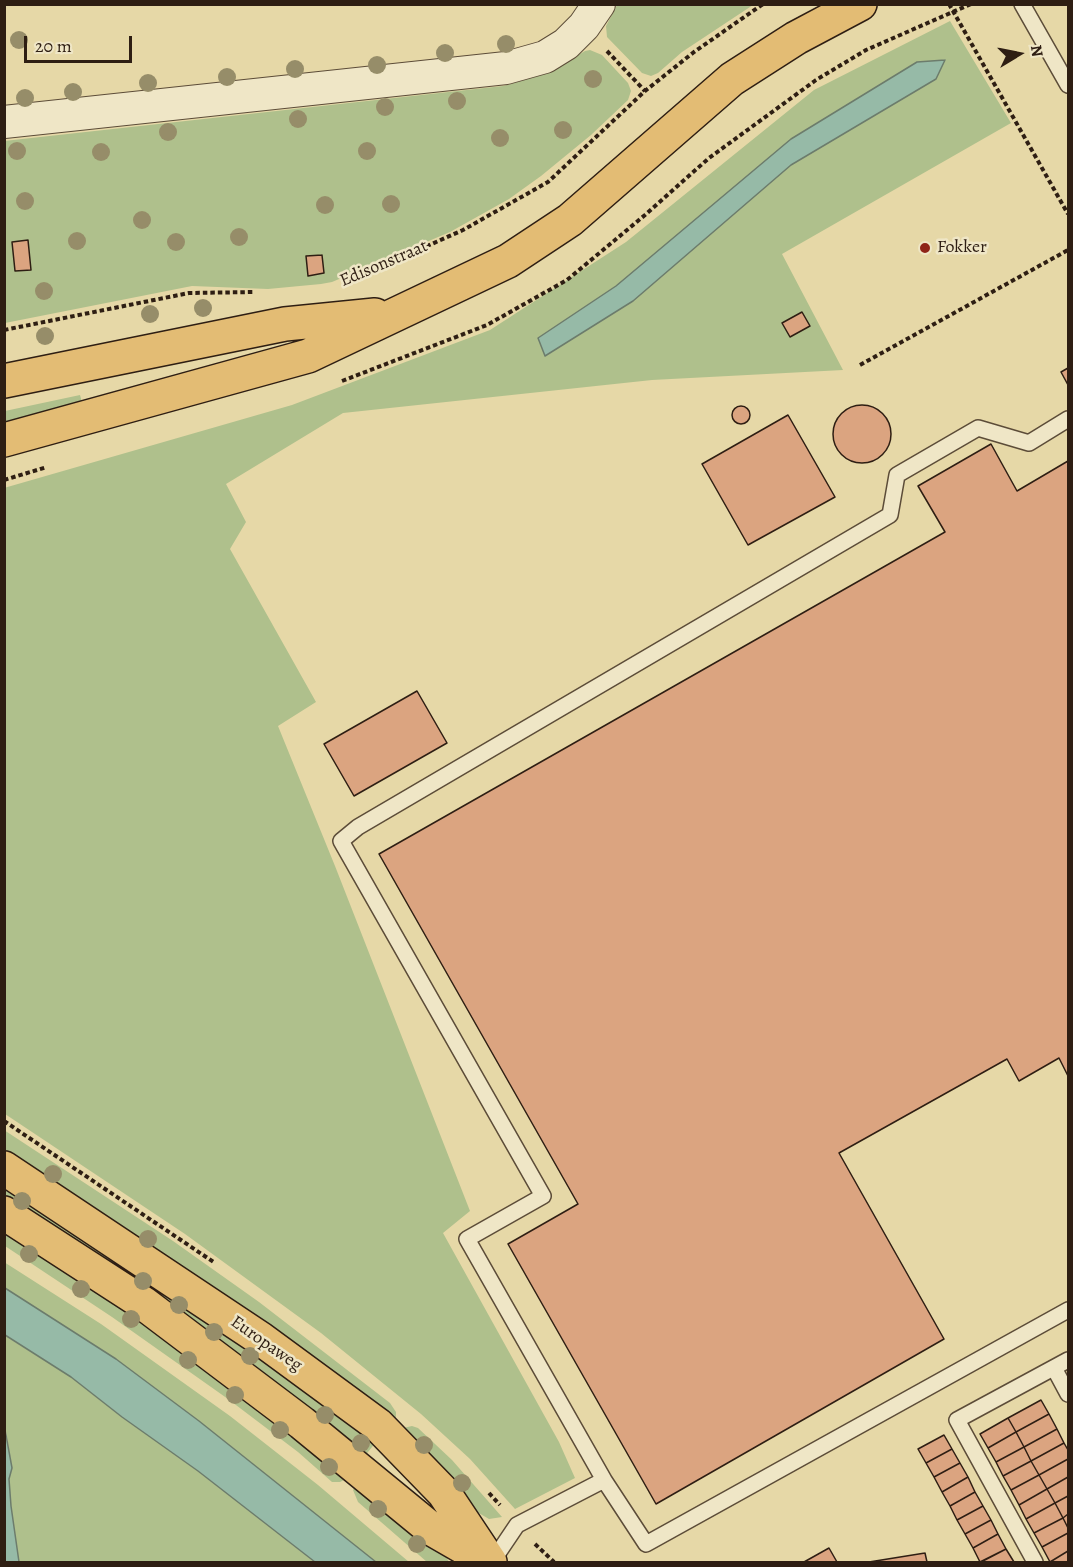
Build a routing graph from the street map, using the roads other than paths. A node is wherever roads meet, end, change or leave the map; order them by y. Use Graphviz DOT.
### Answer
graph roads {
  1 [pos="860,4"];
  2 [pos="1022,4"];
  3 [pos="592,15"];
  4 [pos="1068,84"];
  5 [pos="4,123"];
  6 [pos="395,313"];
  7 [pos="4,381"];
  8 [pos="1068,419"];
  9 [pos="4,440"];
  10 [pos="4,1168"];
  11 [pos="4,1213"];
  12 [pos="1068,1310"];
  13 [pos="1068,1360"];
  14 [pos="1054,1368"];
  15 [pos="1068,1394"];
  16 [pos="604,1480"];
  17 [pos="490,1563"];
  18 [pos="1035,1563"];
  1 -- 6 [label="main road, Edisonstraat"];
  2 -- 4 [label="lane"];
  3 -- 5 [label="street"];
  6 -- 7 [label="main road, Edisonstraat"];
  6 -- 9 [label="main road, Edisonstraat"];
  8 -- 16 [label="lane"];
  10 -- 17 [label="main road, Europaweg"];
  11 -- 17 [label="main road"];
  12 -- 16 [label="lane"];
  13 -- 14 [label="lane"];
  14 -- 15 [label="lane"];
  14 -- 18 [label="lane"];
  16 -- 17 [label="lane"];
}
